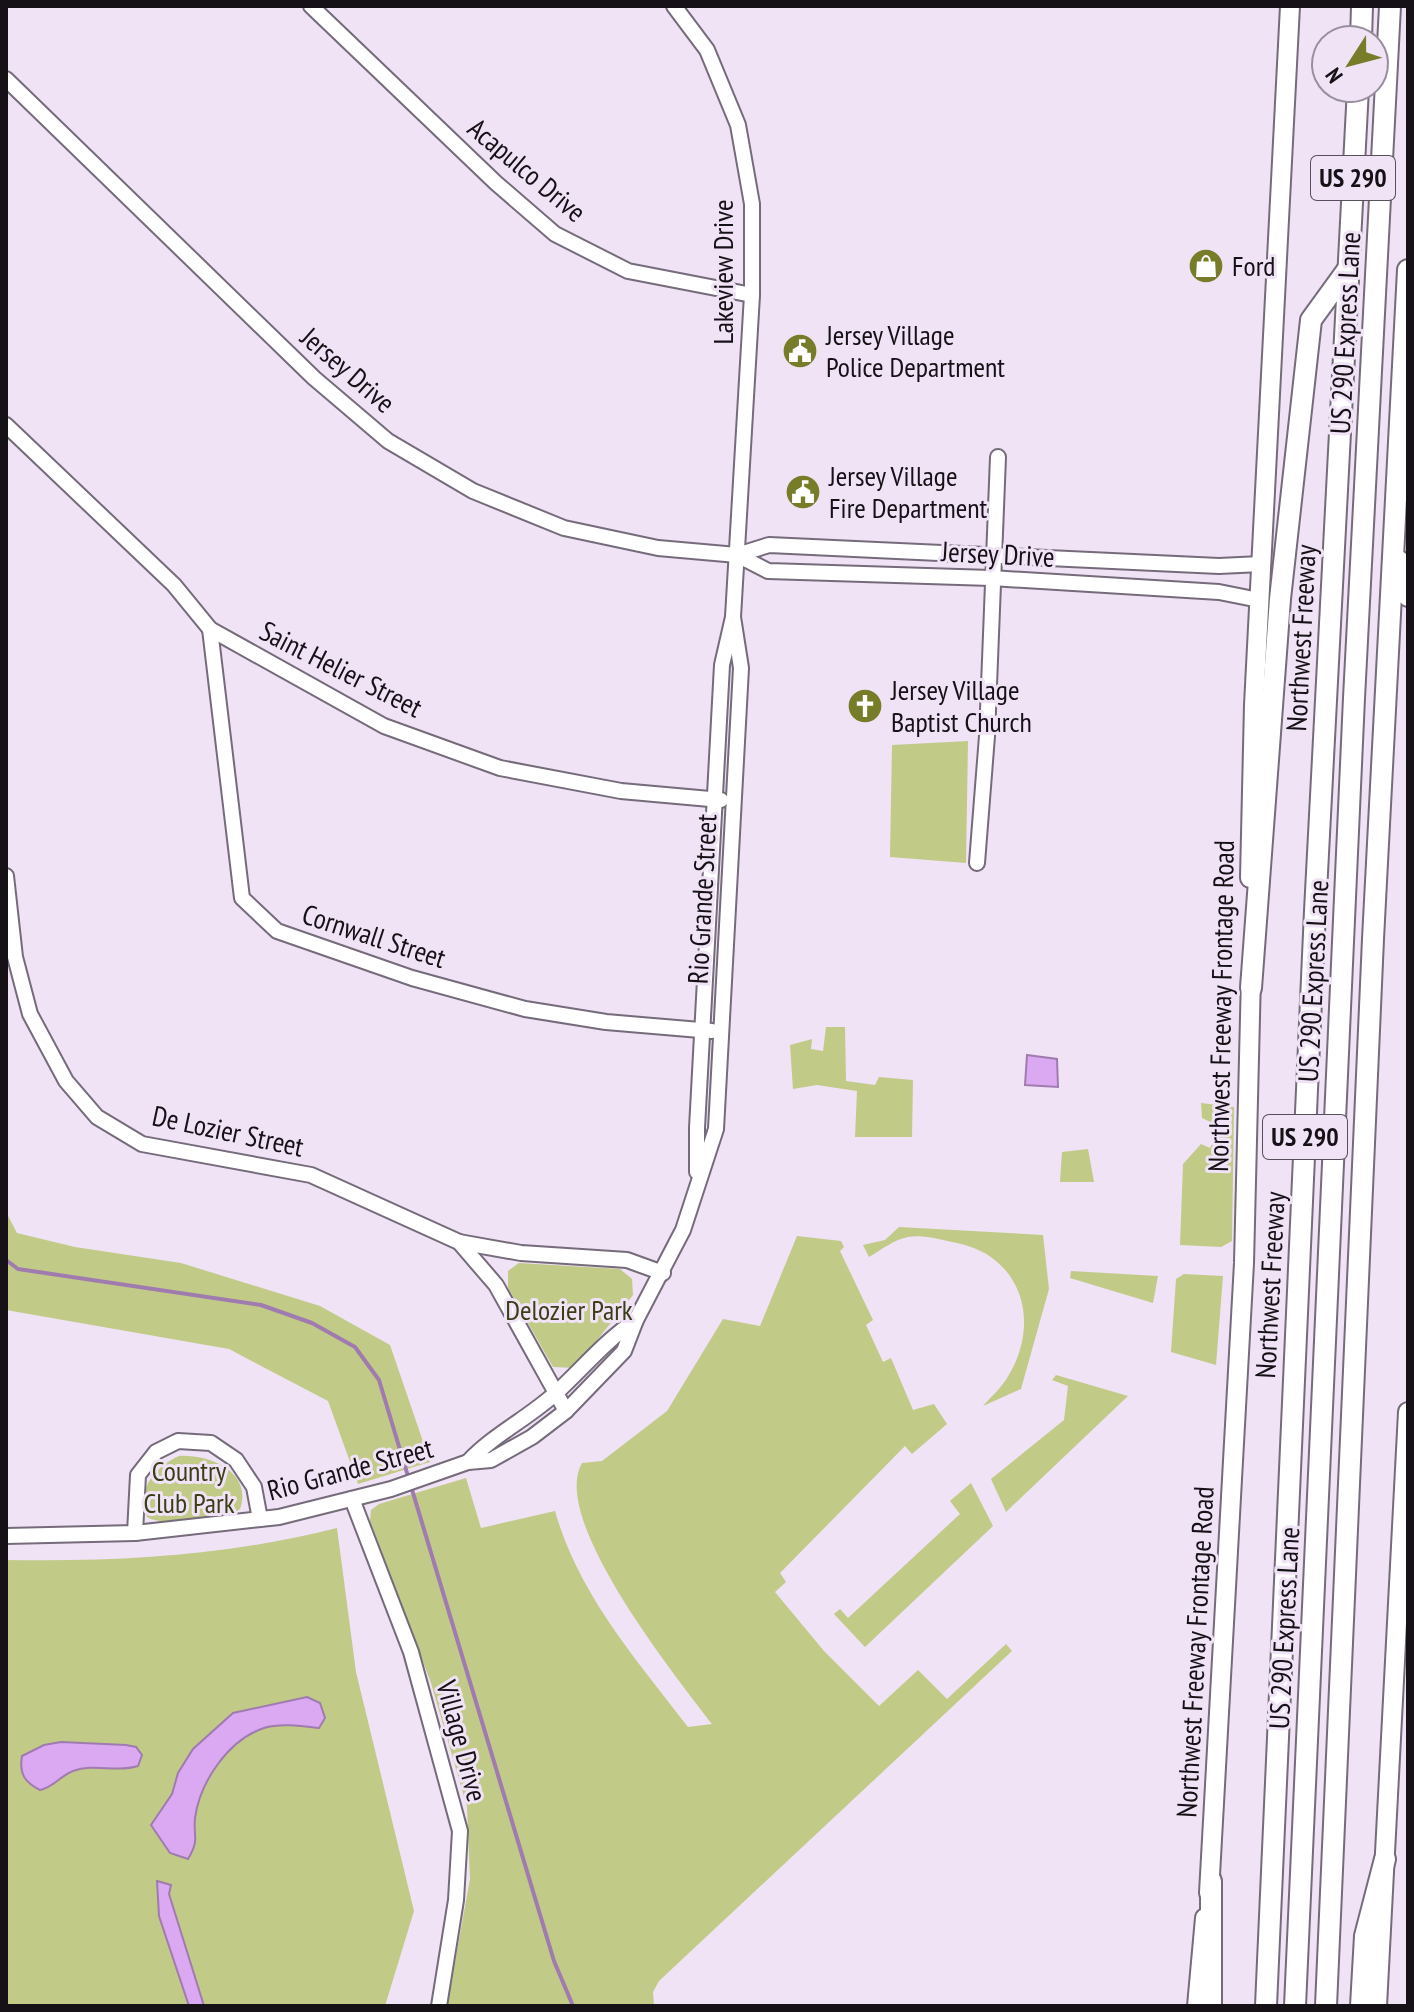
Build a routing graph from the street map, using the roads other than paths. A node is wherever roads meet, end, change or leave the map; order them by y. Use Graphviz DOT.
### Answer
graph roads {
  1 [pos="311,6"];
  2 [pos="674,6"];
  3 [pos="1290,6"];
  4 [pos="1390,6"];
  5 [pos="6,79"];
  6 [pos="1357,104"];
  7 [pos="1348,269"];
  8 [pos="1408,270"];
  9 [pos="752,295"];
  10 [pos="6,425"];
  11 [pos="998,457"];
  12 [pos="1394,541"];
  13 [pos="737,555"];
  14 [pos="992,556"];
  15 [pos="1261,564"];
  16 [pos="991,578"];
  17 [pos="1408,596"];
  18 [pos="1259,600"];
  19 [pos="733,617"];
  20 [pos="210,629"];
  21 [pos="714,799"];
  22 [pos="733,801"];
  23 [pos="977,863"];
  24 [pos="6,876"];
  25 [pos="1251,988"];
  26 [pos="703,1030"];
  27 [pos="721,1031"];
  28 [pos="698,1181"];
  29 [pos="459,1242"];
  30 [pos="663,1273"];
  31 [pos="636,1320"];
  32 [pos="556,1394"];
  33 [pos="566,1411"];
  34 [pos="1408,1412"];
  35 [pos="468,1462"];
  36 [pos="352,1499"];
  37 [pos="260,1519"];
  38 [pos="135,1533"];
  39 [pos="6,1536"];
  40 [pos="1385,1859"];
  41 [pos="1211,1881"];
  42 [pos="439,2006"];
  43 [pos="1197,2006"];
  44 [pos="1211,2006"];
  45 [pos="1266,2006"];
  46 [pos="1295,2006"];
  47 [pos="1326,2006"];
  48 [pos="1361,2006"];
  49 [pos="1377,2006"];
  1 -- 9 [label="street, Acapulco Drive"];
  2 -- 9 [label="street, Lakeview Drive"];
  3 -- 15 [label="main road, Northwest Freeway Frontage Road"];
  4 -- 46 [label="highway, US 290 Express Lane"];
  5 -- 13 [label="street, Jersey Drive"];
  6 -- 7 [label="highway, Northwest Freeway / US 290"];
  7 -- 25 [label="highway"];
  7 -- 45 [label="highway, Northwest Freeway / US 290"];
  8 -- 12 [label="highway, US 290"];
  9 -- 13 [label="street, Lakeview Drive"];
  10 -- 20 [label="street, Saint Helier Street"];
  11 -- 14 [label="street"];
  12 -- 17 [label="highway"];
  12 -- 47 [label="highway, US 290"];
  13 -- 14 [label="street, Jersey Drive"];
  13 -- 16 [label="street, Jersey Drive"];
  13 -- 19 [label="street, Rio Grande Street"];
  14 -- 15 [label="street, Jersey Drive"];
  14 -- 16 [label="street"];
  15 -- 18 [label="main road, Northwest Freeway Frontage Road"];
  16 -- 18 [label="street, Jersey Drive"];
  16 -- 23 [label="street"];
  18 -- 25 [label="main road, Northwest Freeway Frontage Road"];
  19 -- 21 [label="street, Rio Grande Street"];
  19 -- 22 [label="street, Rio Grande Street"];
  20 -- 21 [label="street, Saint Helier Street"];
  20 -- 26 [label="street, Cornwall Street"];
  21 -- 22 [label="street, Saint Helier Street"];
  21 -- 26 [label="street, Rio Grande Street"];
  22 -- 27 [label="street, Rio Grande Street"];
  24 -- 29 [label="street, De Lozier Street"];
  25 -- 41 [label="main road, Northwest Freeway Frontage Road"];
  26 -- 27 [label="street, Cornwall Street"];
  26 -- 28 [label="street, Rio Grande Street"];
  27 -- 28 [label="street, Rio Grande Street"];
  28 -- 30 [label="street, Rio Grande Street"];
  29 -- 30 [label="street, De Lozier Street"];
  29 -- 32 [label="street, De Lozier Street"];
  30 -- 31 [label="street, Rio Grande Street"];
  31 -- 32 [label="street, Rio Grande Street"];
  31 -- 33 [label="street, Rio Grande Street"];
  32 -- 33 [label="street, De Lozier Street"];
  32 -- 35 [label="street, Rio Grande Street"];
  33 -- 35 [label="street, Rio Grande Street"];
  34 -- 40 [label="main road"];
  35 -- 36 [label="street, Rio Grande Street"];
  36 -- 37 [label="street, Rio Grande Street"];
  36 -- 42 [label="street, Village Drive"];
  37 -- 38 [label="street, Rio Grande Street"];
  37 -- 38 [label="street"];
  38 -- 39 [label="street, Rio Grande Street"];
  40 -- 48 [label="highway"];
  40 -- 49 [label="main road"];
  41 -- 43 [label="main road, Northwest Freeway Frontage Road"];
  41 -- 44 [label="highway"];
}
